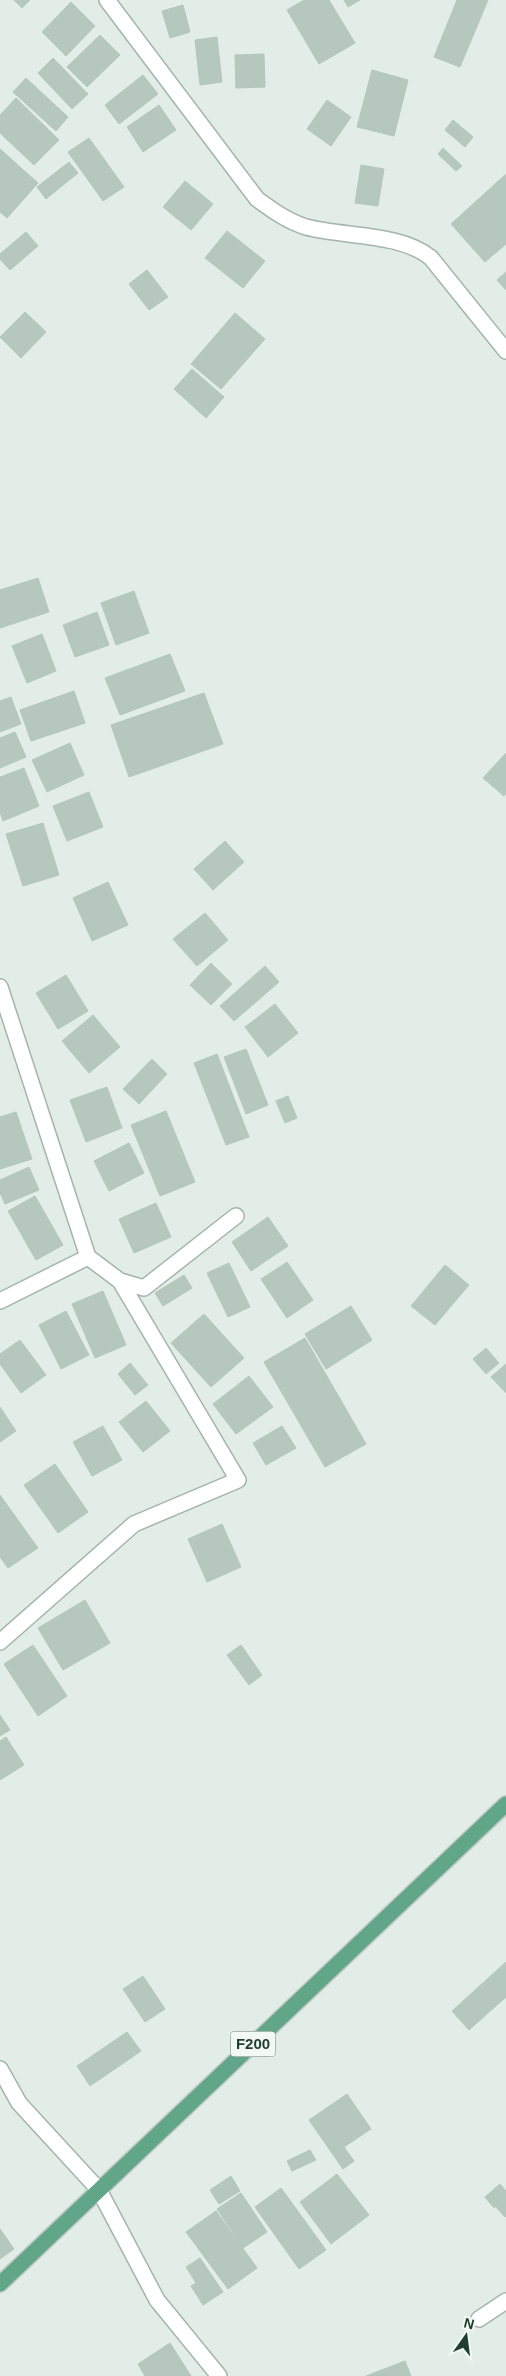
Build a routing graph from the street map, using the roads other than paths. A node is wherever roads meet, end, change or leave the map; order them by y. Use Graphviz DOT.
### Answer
graph roads {
  1 [pos="107,0"];
  2 [pos="506,351"];
  3 [pos="0,987"];
  4 [pos="236,1216"];
  5 [pos="88,1257"];
  6 [pos="120,1281"];
  7 [pos="0,1301"];
  8 [pos="0,1642"];
  9 [pos="506,1804"];
  10 [pos="0,2069"];
  11 [pos="99,2190"];
  12 [pos="0,2284"];
  13 [pos="506,2302"];
  14 [pos="479,2319"];
  15 [pos="219,2376"];
  1 -- 2 [label="street"];
  3 -- 5 [label="street"];
  4 -- 6 [label="street"];
  5 -- 6 [label="street"];
  5 -- 7 [label="street"];
  6 -- 8 [label="street"];
  9 -- 11 [label="main road, F200"];
  10 -- 11 [label="street"];
  11 -- 12 [label="main road, F200"];
  11 -- 15 [label="street"];
  13 -- 14 [label="street"];
}
